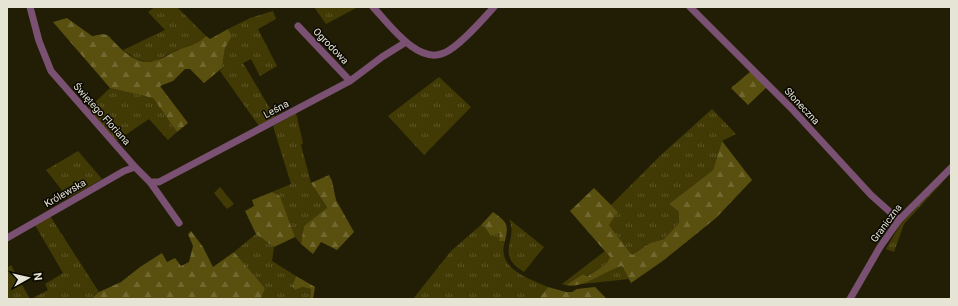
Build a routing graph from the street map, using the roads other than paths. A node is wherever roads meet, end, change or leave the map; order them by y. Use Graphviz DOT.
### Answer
graph roads {
  1 [pos="30,7"];
  2 [pos="373,7"];
  3 [pos="494,7"];
  4 [pos="690,7"];
  5 [pos="298,26"];
  6 [pos="406,42"];
  7 [pos="350,81"];
  8 [pos="135,167"];
  9 [pos="951,168"];
  10 [pos="150,182"];
  11 [pos="899,220"];
  12 [pos="179,223"];
  13 [pos="7,238"];
  14 [pos="850,299"];
  1 -- 8 [label="street, Świętego Floriana"];
  2 -- 6 [label="street"];
  3 -- 6 [label="street"];
  4 -- 11 [label="street, Słoneczna"];
  5 -- 7 [label="street, Ogrodowa"];
  6 -- 7 [label="street, Leśna"];
  7 -- 10 [label="street, Leśna"];
  8 -- 10 [label="street, Świętego Floriana"];
  8 -- 13 [label="street, Królewska"];
  9 -- 11 [label="street, Graniczna"];
  10 -- 12 [label="street, Świętego Floriana"];
  11 -- 14 [label="street, Graniczna"];
}
